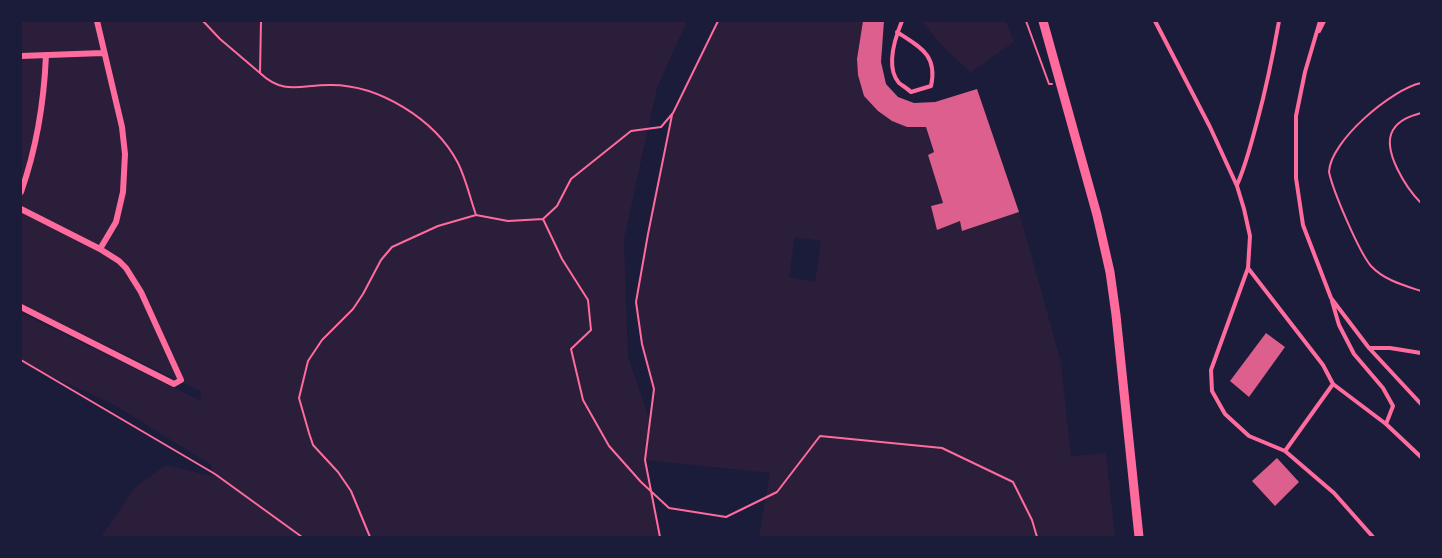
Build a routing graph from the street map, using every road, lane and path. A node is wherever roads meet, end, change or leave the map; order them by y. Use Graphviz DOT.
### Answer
graph roads {
  1 [pos="97,21"];
  2 [pos="203,21"];
  3 [pos="261,21"];
  4 [pos="718,21"];
  5 [pos="902,21"];
  6 [pos="1026,21"];
  7 [pos="1043,21"];
  8 [pos="1155,21"];
  9 [pos="1279,21"];
  10 [pos="1322,21"];
  11 [pos="897,32"];
  12 [pos="103,53"];
  13 [pos="46,55"];
  14 [pos="21,56"];
  15 [pos="260,73"];
  16 [pos="1421,83"];
  17 [pos="1060,84"];
  18 [pos="673,113"];
  19 [pos="1421,113"];
  20 [pos="1237,186"];
  21 [pos="21,192"];
  22 [pos="1421,203"];
  23 [pos="21,209"];
  24 [pos="476,215"];
  25 [pos="543,219"];
  26 [pos="100,249"];
  27 [pos="1248,268"];
  28 [pos="1421,291"];
  29 [pos="1331,298"];
  30 [pos="21,307"];
  31 [pos="1369,348"];
  32 [pos="1421,353"];
  33 [pos="21,360"];
  34 [pos="1333,384"];
  35 [pos="1412,393"];
  36 [pos="1421,398"];
  37 [pos="1421,404"];
  38 [pos="1386,424"];
  39 [pos="1285,451"];
  40 [pos="1421,457"];
  41 [pos="653,493"];
  42 [pos="302,537"];
  43 [pos="370,537"];
  44 [pos="660,537"];
  45 [pos="1037,537"];
  46 [pos="1139,537"];
  47 [pos="1373,537"];
  1 -- 12 [label="street"];
  2 -- 15 [label="path"];
  3 -- 15 [label="path"];
  4 -- 18 [label="path"];
  5 -- 11 [label="lane"];
  6 -- 17 [label="path"];
  7 -- 17 [label="main road"];
  8 -- 20 [label="lane"];
  9 -- 20 [label="lane"];
  10 -- 29 [label="lane"];
  11 -- 11 [label="lane"];
  12 -- 13 [label="street"];
  12 -- 26 [label="street"];
  13 -- 14 [label="street"];
  13 -- 21 [label="street"];
  15 -- 24 [label="path"];
  16 -- 28 [label="path"];
  17 -- 46 [label="main road"];
  18 -- 25 [label="path"];
  18 -- 41 [label="path"];
  19 -- 22 [label="path"];
  20 -- 27 [label="lane"];
  23 -- 26 [label="street"];
  24 -- 25 [label="path"];
  24 -- 43 [label="path"];
  25 -- 41 [label="path"];
  26 -- 30 [label="street"];
  27 -- 34 [label="lane"];
  27 -- 39 [label="lane"];
  29 -- 31 [label="lane"];
  29 -- 38 [label="lane"];
  31 -- 32 [label="lane"];
  31 -- 35 [label="lane"];
  33 -- 42 [label="path"];
  34 -- 38 [label="lane"];
  34 -- 39 [label="lane"];
  35 -- 36 [label="lane"];
  35 -- 37 [label="lane"];
  38 -- 40 [label="lane"];
  39 -- 47 [label="lane"];
  41 -- 44 [label="path"];
  41 -- 45 [label="path"];
}
